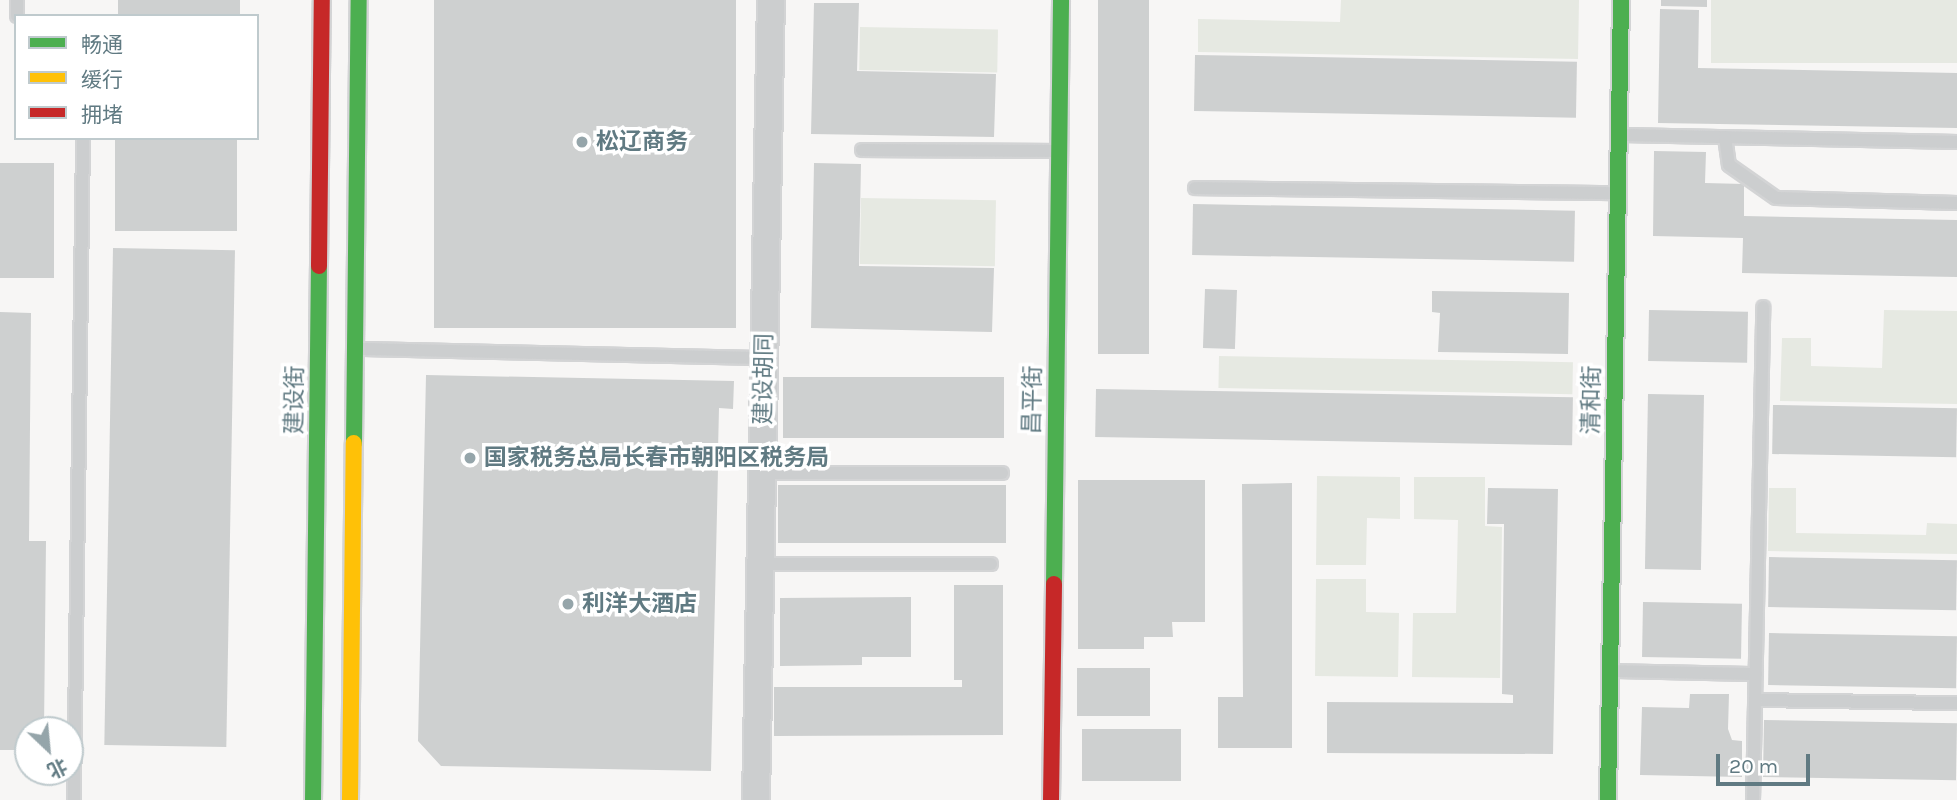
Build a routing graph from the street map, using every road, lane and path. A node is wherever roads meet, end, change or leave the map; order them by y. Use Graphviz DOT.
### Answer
graph roads {
  1 [pos="322,0"];
  2 [pos="359,0"];
  3 [pos="771,0"];
  4 [pos="1061,0"];
  5 [pos="1621,0"];
  6 [pos="1619,135"];
  7 [pos="1726,137"];
  8 [pos="83,140"];
  9 [pos="1957,142"];
  10 [pos="862,150"];
  11 [pos="1059,151"];
  12 [pos="1195,188"];
  13 [pos="1618,193"];
  14 [pos="1957,203"];
  15 [pos="1763,307"];
  16 [pos="355,349"];
  17 [pos="764,358"];
  18 [pos="762,473"];
  19 [pos="1002,473"];
  20 [pos="761,564"];
  21 [pos="991,564"];
  22 [pos="1611,671"];
  23 [pos="1756,674"];
  24 [pos="1755,701"];
  25 [pos="1957,704"];
  26 [pos="74,800"];
  27 [pos="313,800"];
  28 [pos="350,800"];
  29 [pos="756,800"];
  30 [pos="1051,800"];
  31 [pos="1608,800"];
  32 [pos="1753,800"];
  1 -- 27 [label="street, 建设街"];
  2 -- 16 [label="street"];
  3 -- 17 [label="street, 建设胡同"];
  4 -- 11 [label="street, 昌平街"];
  5 -- 6 [label="street, 清和街"];
  6 -- 7 [label="lane"];
  6 -- 13 [label="street, 清和街"];
  7 -- 9 [label="lane"];
  7 -- 14 [label="lane"];
  8 -- 26 [label="lane"];
  10 -- 11 [label="lane"];
  11 -- 30 [label="street, 昌平街"];
  12 -- 13 [label="lane"];
  13 -- 22 [label="street, 清和街"];
  15 -- 23 [label="lane"];
  16 -- 17 [label="lane"];
  16 -- 28 [label="street"];
  17 -- 18 [label="street, 建设胡同"];
  18 -- 19 [label="lane"];
  18 -- 20 [label="street, 建设胡同"];
  20 -- 21 [label="lane"];
  20 -- 29 [label="street, 建设胡同"];
  22 -- 23 [label="lane"];
  22 -- 31 [label="street, 清和街"];
  23 -- 24 [label="lane"];
  24 -- 25 [label="lane"];
  24 -- 32 [label="lane"];
}
